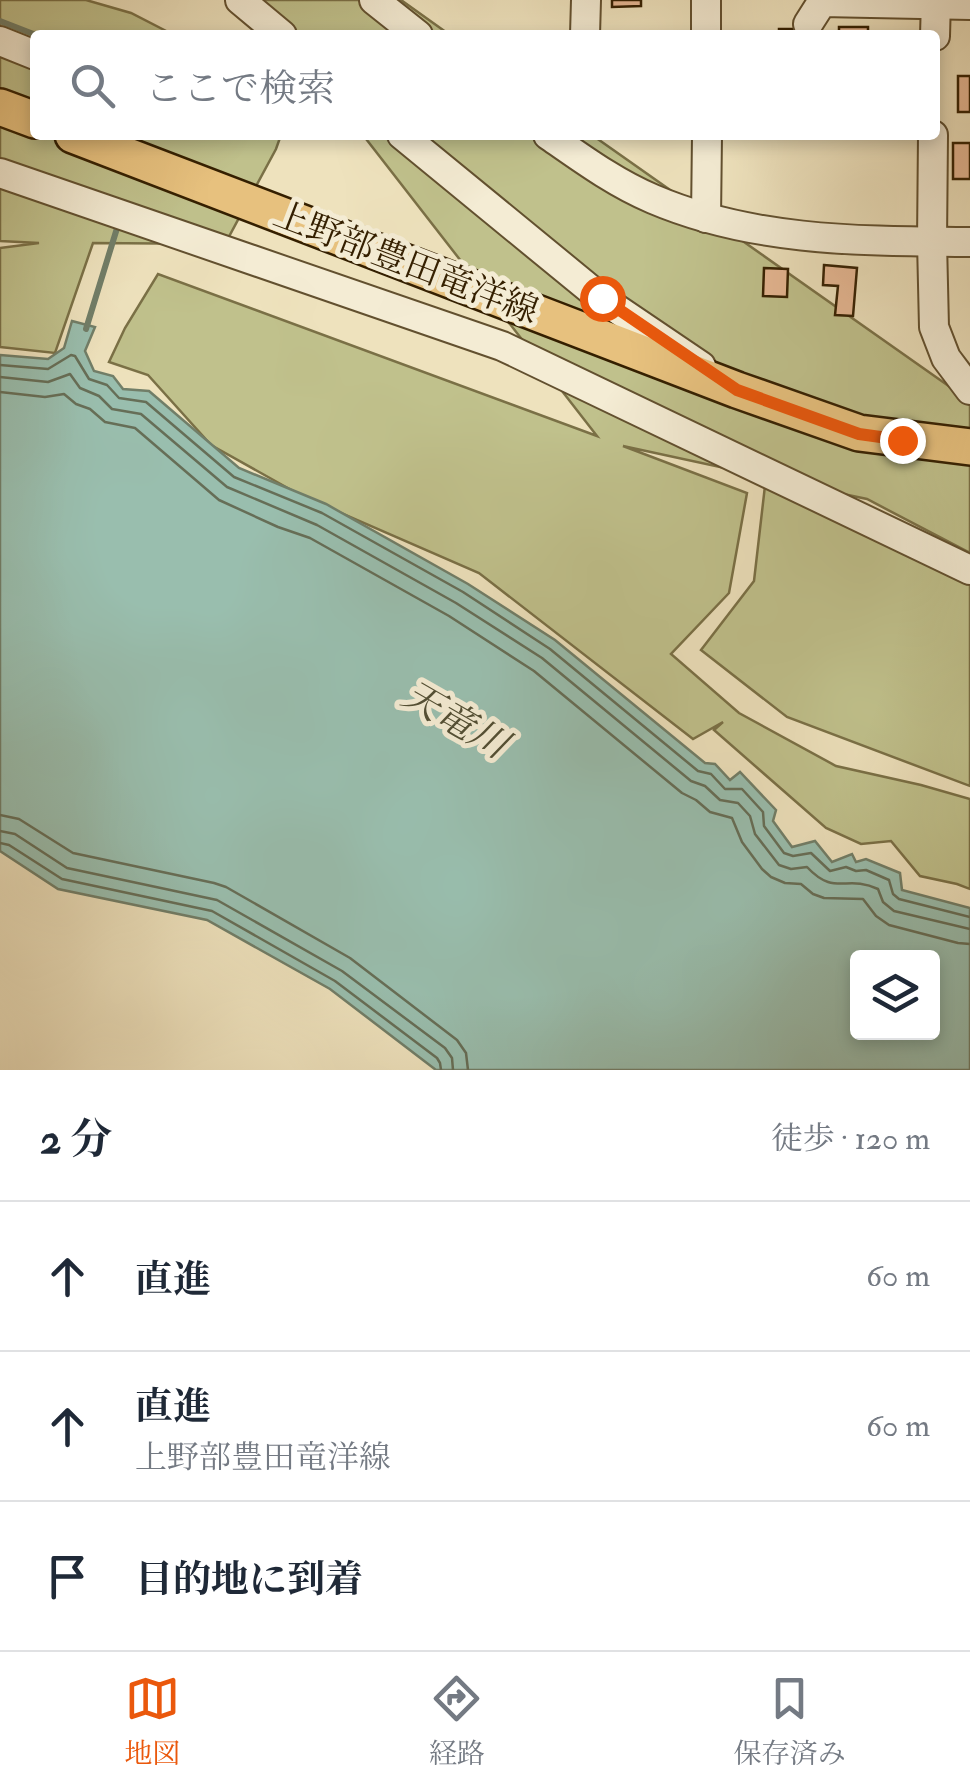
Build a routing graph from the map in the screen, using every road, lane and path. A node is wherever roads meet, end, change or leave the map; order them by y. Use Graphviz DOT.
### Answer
graph roads {
  1 [pos="240,0"];
  2 [pos="374,0"];
  3 [pos="586,0"];
  4 [pos="706,0"];
  5 [pos="936,2"];
  6 [pos="970,4"];
  7 [pos="808,24"];
  8 [pos="276,30"];
  9 [pos="412,30"];
  10 [pos="585,30"];
  11 [pos="706,30"];
  12 [pos="935,30"];
  13 [pos="0,42"];
  14 [pos="30,53"];
  15 [pos="0,107"];
  16 [pos="30,118"];
  17 [pos="86,140"];
  18 [pos="408,140"];
  19 [pos="707,140"];
  20 [pos="934,140"];
  21 [pos="576,144"];
  22 [pos="0,173"];
  23 [pos="706,218"];
  24 [pos="932,242"];
  25 [pos="970,242"];
  26 [pos="737,390"];
  27 [pos="970,390"];
  28 [pos="970,446"];
  29 [pos="970,570"];
  1 -- 8 [label="street"];
  2 -- 9 [label="street"];
  3 -- 10 [label="street"];
  4 -- 11 [label="street"];
  5 -- 6 [label="street"];
  5 -- 7 [label="street"];
  5 -- 12 [label="street"];
  13 -- 14 [label="street"];
  15 -- 16 [label="main road"];
  17 -- 26 [label="main road, 上野部豊田竜洋線"];
  18 -- 26 [label="street"];
  19 -- 23 [label="street"];
  20 -- 24 [label="street"];
  21 -- 23 [label="street"];
  22 -- 29 [label="street"];
  23 -- 24 [label="street"];
  24 -- 25 [label="street"];
  24 -- 27 [label="street"];
  26 -- 28 [label="main road, 上野部豊田竜洋線"];
}
